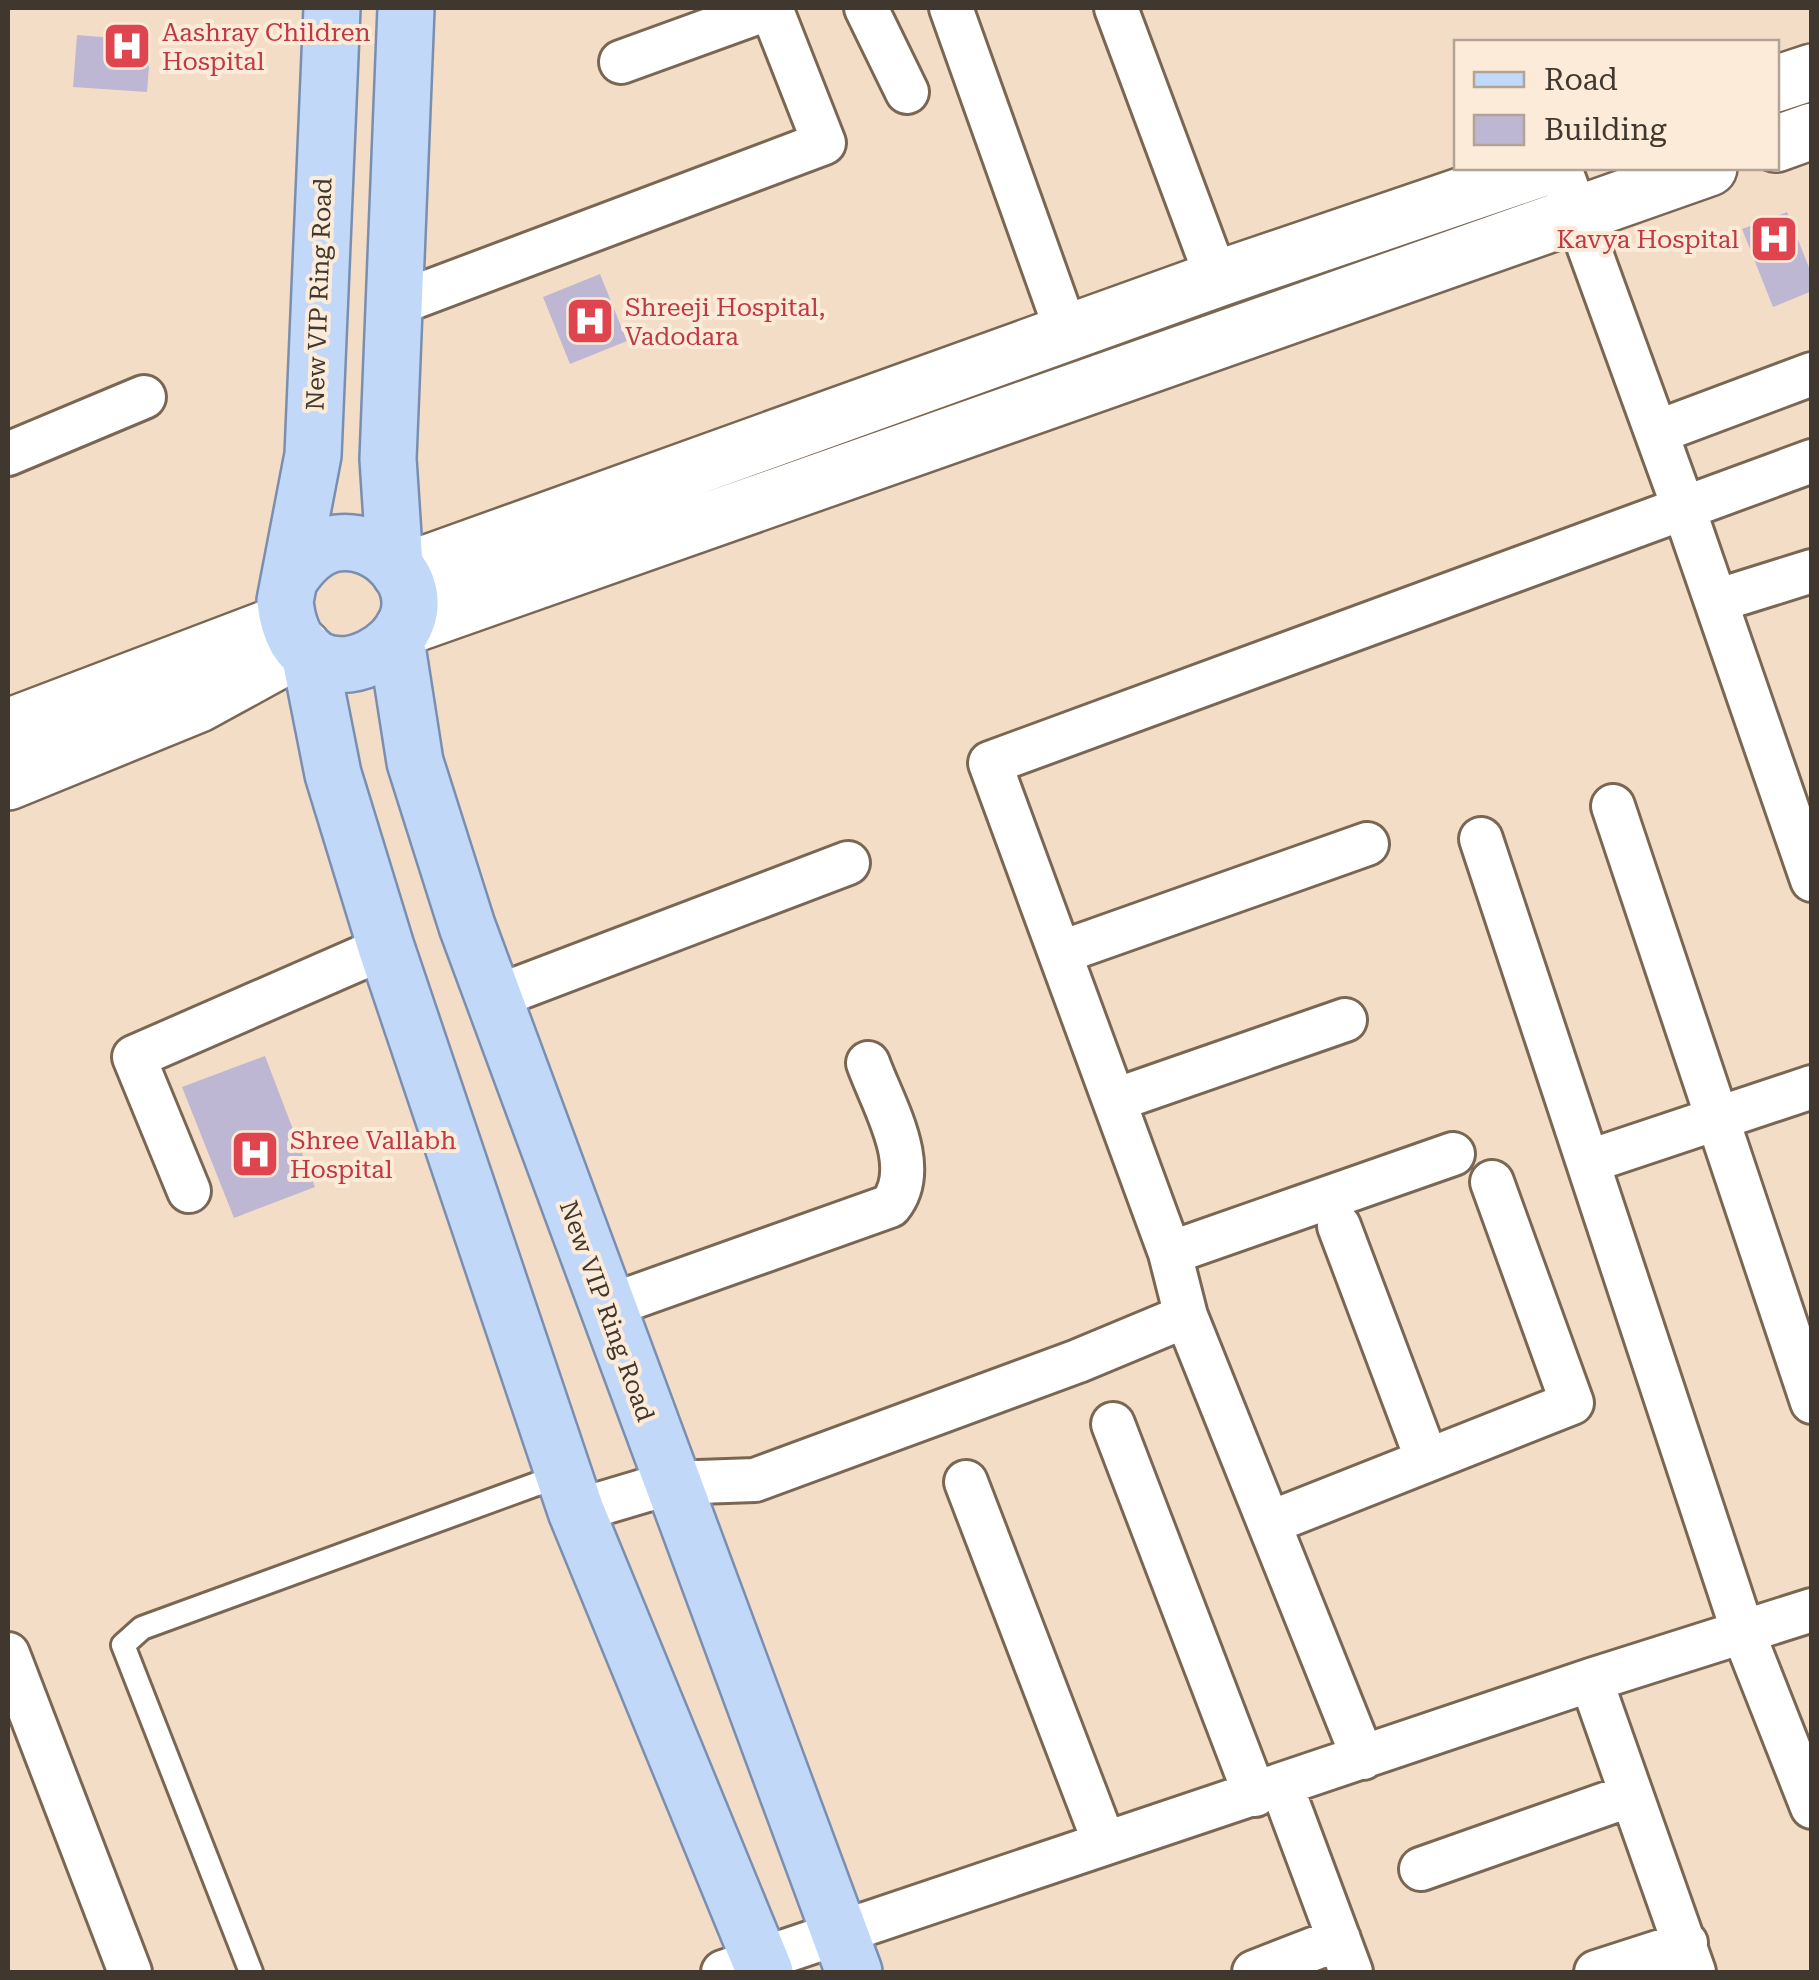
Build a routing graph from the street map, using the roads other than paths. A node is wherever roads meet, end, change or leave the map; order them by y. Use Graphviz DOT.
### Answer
graph roads {
  1 [pos="332,8"];
  2 [pos="406,8"];
  3 [pos="770,8"];
  4 [pos="866,8"];
  5 [pos="951,8"];
  6 [pos="1116,8"];
  7 [pos="621,62"];
  8 [pos="1812,72"];
  9 [pos="1779,83"];
  10 [pos="907,92"];
  11 [pos="1812,132"];
  12 [pos="1779,143"];
  13 [pos="1537,170"];
  14 [pos="1697,170"];
  15 [pos="1568,191"];
  16 [pos="1217,279"];
  17 [pos="396,304"];
  18 [pos="1067,333"];
  19 [pos="1812,374"];
  20 [pos="144,397"];
  21 [pos="1657,432"];
  22 [pos="11,442"];
  23 [pos="1812,461"];
  24 [pos="1684,509"];
  25 [pos="398,569"];
  26 [pos="1812,571"];
  27 [pos="1716,601"];
  28 [pos="297,625"];
  29 [pos="400,634"];
  30 [pos="8,728"];
  31 [pos="8,782"];
  32 [pos="1612,806"];
  33 [pos="1481,840"];
  34 [pos="1368,844"];
  35 [pos="848,863"];
  36 [pos="1812,880"];
  37 [pos="386,947"];
  38 [pos="1062,952"];
  39 [pos="493,998"];
  40 [pos="1345,1020"];
  41 [pos="868,1063"];
  42 [pos="1812,1087"];
  43 [pos="1115,1100"];
  44 [pos="1718,1120"];
  45 [pos="1453,1154"];
  46 [pos="1590,1161"];
  47 [pos="1492,1182"];
  48 [pos="189,1191"];
  49 [pos="1339,1226"];
  50 [pos="1170,1253"];
  51 [pos="606,1307"];
  52 [pos="1186,1316"];
  53 [pos="1812,1402"];
  54 [pos="1113,1424"];
  55 [pos="1426,1460"];
  56 [pos="670,1482"];
  57 [pos="966,1482"];
  58 [pos="570,1492"];
  59 [pos="1269,1522"];
  60 [pos="1812,1610"];
  61 [pos="1743,1632"];
  62 [pos="8,1654"];
  63 [pos="1590,1680"];
  64 [pos="1363,1758"];
  65 [pos="1268,1791"];
  66 [pos="1632,1795"];
  67 [pos="1812,1807"];
  68 [pos="1104,1842"];
  69 [pos="1421,1869"];
  70 [pos="847,1953"];
  71 [pos="1345,1956"];
  72 [pos="1690,1958"];
  73 [pos="750,1968"];
  74 [pos="130,1972"];
  75 [pos="251,1972"];
  76 [pos="1254,1972"];
  77 [pos="1596,1972"];
  1 -- 28 [label="main road, New VIP Ring Road"];
  2 -- 17 [label="main road"];
  3 -- 7 [label="street"];
  3 -- 17 [label="street"];
  4 -- 10 [label="street"];
  5 -- 18 [label="street"];
  6 -- 16 [label="street"];
  8 -- 9 [label="street"];
  11 -- 12 [label="street"];
  13 -- 16 [label="street"];
  14 -- 15 [label="street"];
  15 -- 21 [label="street"];
  15 -- 29 [label="street"];
  16 -- 18 [label="street"];
  17 -- 25 [label="main road"];
  18 -- 25 [label="street"];
  19 -- 21 [label="street"];
  20 -- 22 [label="street"];
  21 -- 24 [label="street"];
  23 -- 24 [label="street"];
  24 -- 27 [label="street"];
  24 -- 38 [label="street"];
  25 -- 28 [label="main road"];
  25 -- 29 [label="main road"];
  26 -- 27 [label="street"];
  27 -- 36 [label="street"];
  28 -- 29 [label="main road"];
  28 -- 30 [label="street"];
  28 -- 31 [label="street"];
  28 -- 37 [label="main road, New VIP Ring Road"];
  29 -- 39 [label="main road, New VIP Ring Road"];
  32 -- 44 [label="street"];
  33 -- 46 [label="street"];
  34 -- 38 [label="street"];
  35 -- 39 [label="street"];
  37 -- 48 [label="street"];
  37 -- 58 [label="main road, New VIP Ring Road"];
  38 -- 43 [label="street"];
  39 -- 51 [label="main road, New VIP Ring Road"];
  40 -- 43 [label="street"];
  41 -- 51 [label="street"];
  42 -- 44 [label="street"];
  43 -- 50 [label="street"];
  44 -- 46 [label="street"];
  44 -- 53 [label="street"];
  45 -- 50 [label="street"];
  46 -- 61 [label="street"];
  47 -- 55 [label="street"];
  49 -- 55 [label="street"];
  50 -- 52 [label="street"];
  51 -- 56 [label="main road, New VIP Ring Road"];
  52 -- 56 [label="street"];
  52 -- 59 [label="street"];
  54 -- 65 [label="street"];
  55 -- 59 [label="street"];
  56 -- 58 [label="street"];
  56 -- 70 [label="main road, New VIP Ring Road"];
  57 -- 68 [label="street"];
  58 -- 73 [label="main road, New VIP Ring Road"];
  58 -- 75 [label="lane"];
  59 -- 64 [label="street"];
  60 -- 61 [label="street"];
  61 -- 63 [label="street"];
  61 -- 67 [label="street"];
  62 -- 74 [label="street"];
  63 -- 64 [label="street"];
  63 -- 66 [label="street"];
  64 -- 65 [label="street"];
  65 -- 68 [label="street"];
  65 -- 71 [label="street"];
  66 -- 69 [label="street"];
  66 -- 72 [label="street"];
  68 -- 70 [label="street"];
  70 -- 73 [label="street"];
  71 -- 76 [label="street"];
  72 -- 77 [label="street"];
}
